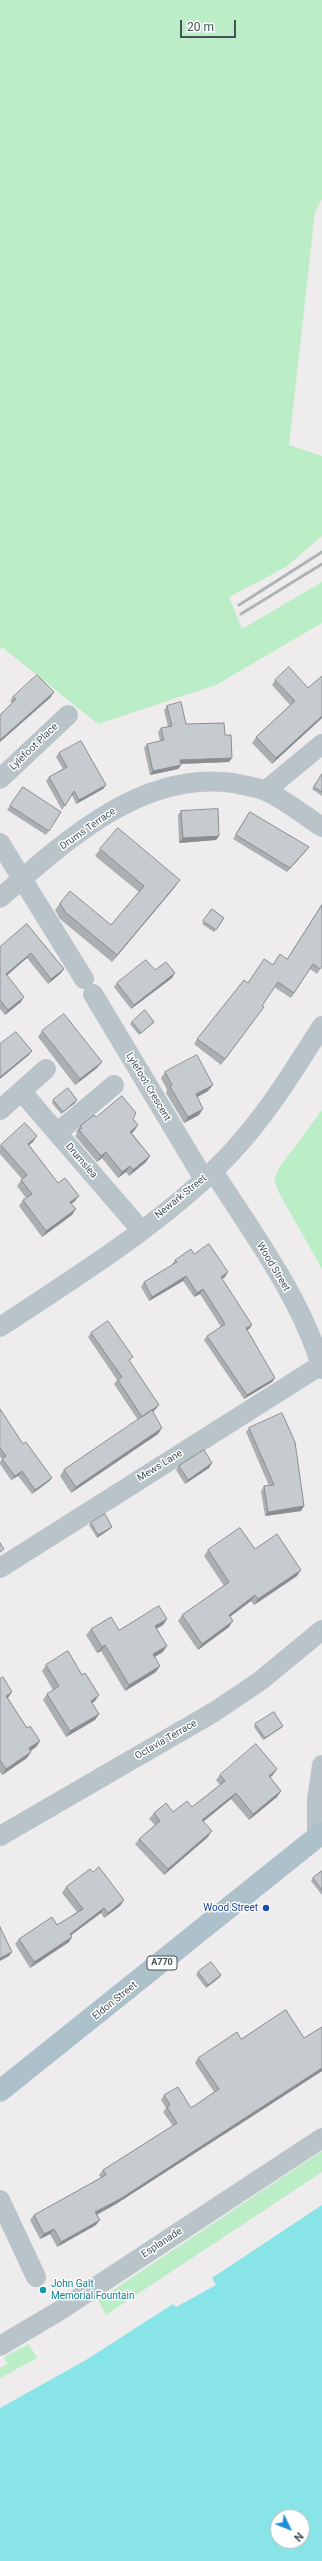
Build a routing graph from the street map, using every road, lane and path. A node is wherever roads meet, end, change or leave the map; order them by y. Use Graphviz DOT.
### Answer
graph roads {
  1 [pos="68,715"];
  2 [pos="322,744"];
  3 [pos="0,779"];
  4 [pos="265,791"];
  5 [pos="322,827"];
  6 [pos="0,843"];
  7 [pos="21,880"];
  8 [pos="0,898"];
  9 [pos="322,1026"];
  10 [pos="46,1069"];
  11 [pos="114,1085"];
  12 [pos="21,1091"];
  13 [pos="0,1110"];
  14 [pos="57,1133"];
  15 [pos="208,1175"];
  16 [pos="141,1230"];
  17 [pos="0,1326"];
  18 [pos="321,1367"];
  19 [pos="0,1568"];
  20 [pos="322,1630"];
  21 [pos="322,1765"];
  22 [pos="319,1835"];
  23 [pos="0,1836"];
  24 [pos="0,2091"];
  25 [pos="322,2138"];
  26 [pos="0,2200"];
  27 [pos="36,2277"];
  28 [pos="0,2346"];
  1 -- 3 [label="street, Lylefoot Place"];
  2 -- 4 [label="street"];
  4 -- 5 [label="street, Drums Terrace"];
  4 -- 7 [label="street, Drums Terrace"];
  6 -- 7 [label="street, Lylefoot Crescent"];
  7 -- 8 [label="street, Drums Terrace"];
  7 -- 15 [label="street, Lylefoot Crescent"];
  9 -- 15 [label="street, Newark Street"];
  10 -- 12 [label="street"];
  11 -- 14 [label="street"];
  12 -- 13 [label="street"];
  12 -- 14 [label="street, Drumslea"];
  14 -- 16 [label="street, Drumslea"];
  15 -- 16 [label="street, Newark Street"];
  15 -- 18 [label="street, Wood Street"];
  16 -- 17 [label="street, Newark Street"];
  18 -- 19 [label="street, Mews Lane"];
  20 -- 23 [label="street, Octavia Terrace"];
  21 -- 22 [label="street"];
  22 -- 24 [label="main road, Eldon Street / A770"];
  25 -- 28 [label="street, Esplanade"];
  26 -- 27 [label="street"];
}
